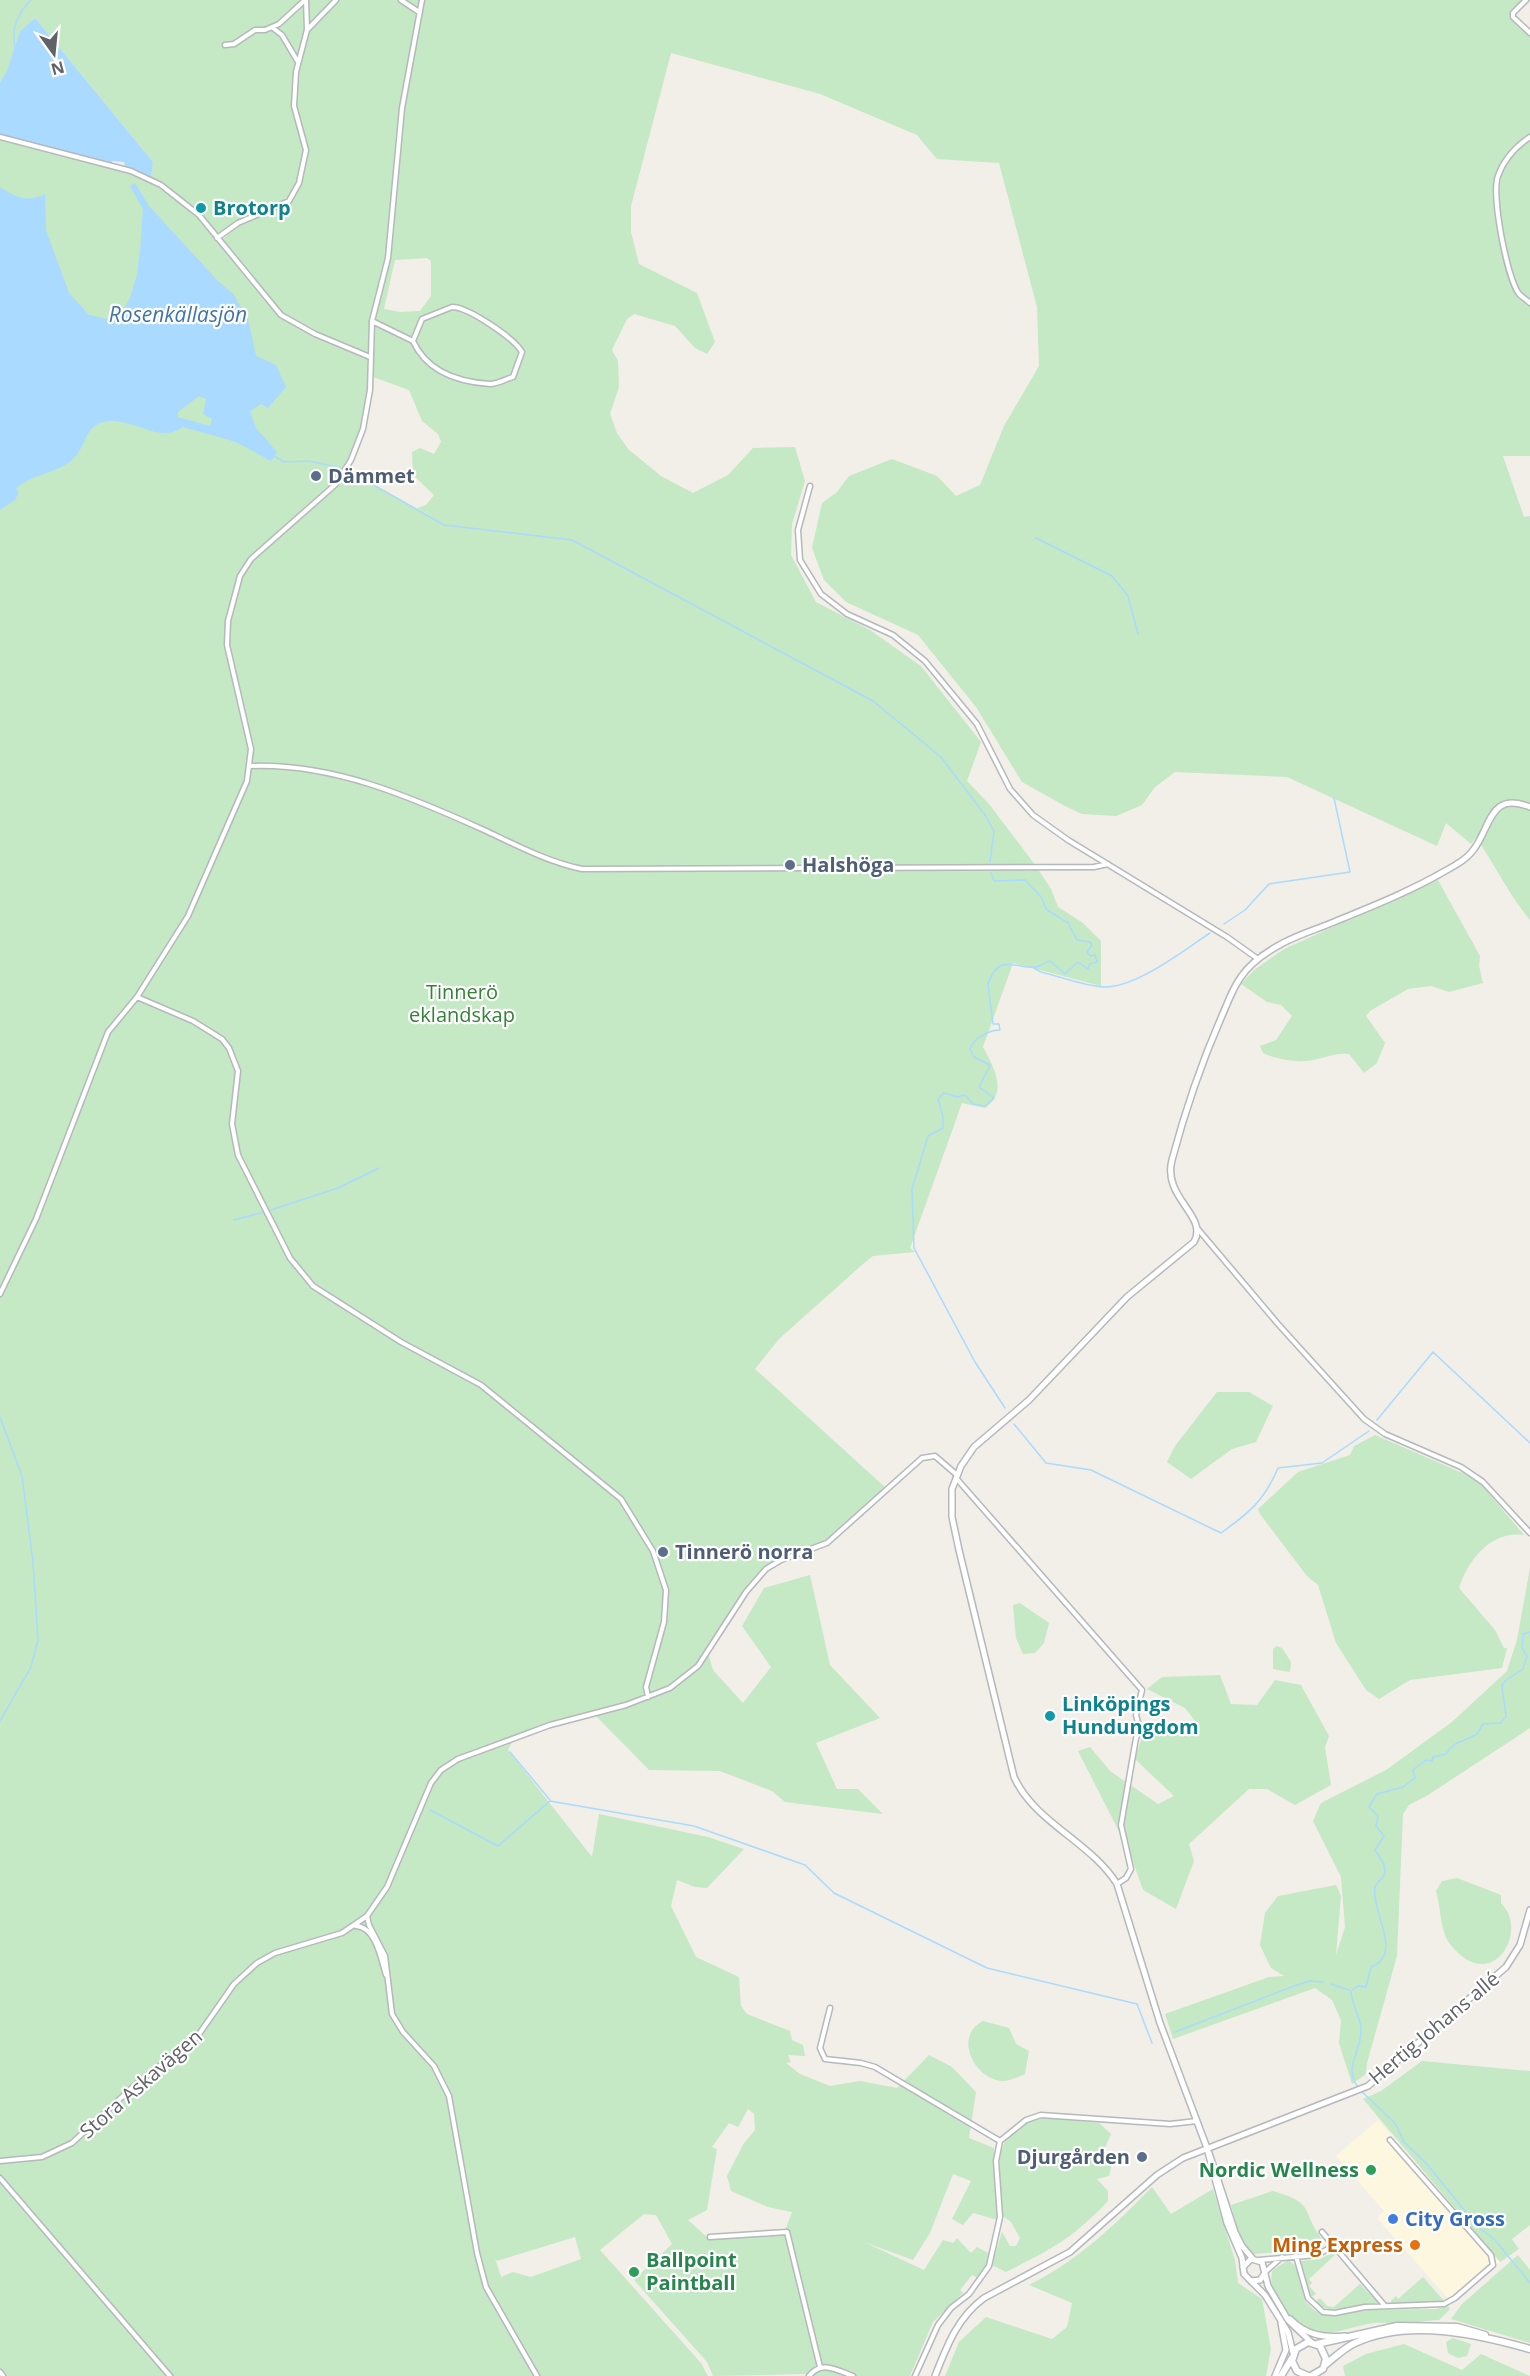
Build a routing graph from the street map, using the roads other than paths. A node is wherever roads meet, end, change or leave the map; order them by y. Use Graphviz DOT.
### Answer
graph roads {
  1 [pos="305,0"];
  2 [pos="336,0"];
  3 [pos="401,0"];
  4 [pos="422,0"];
  5 [pos="1526,0"];
  6 [pos="419,12"];
  7 [pos="272,27"];
  8 [pos="307,30"];
  9 [pos="1530,33"];
  10 [pos="225,45"];
  11 [pos="298,62"];
  12 [pos="0,137"];
  13 [pos="1530,137"];
  14 [pos="218,238"];
  15 [pos="1530,303"];
  16 [pos="372,321"];
  17 [pos="413,341"];
  18 [pos="370,357"];
  19 [pos="810,486"];
  20 [pos="251,766"];
  21 [pos="1530,807"];
  22 [pos="1108,864"];
  23 [pos="1258,959"];
  24 [pos="137,997"];
  25 [pos="1197,1228"];
  26 [pos="0,1294"];
  27 [pos="956,1476"];
  28 [pos="1530,1533"];
  29 [pos="648,1697"];
  30 [pos="1117,1884"];
  31 [pos="1530,1910"];
  32 [pos="367,1916"];
  33 [pos="355,1926"];
  34 [pos="387,1979"];
  35 [pos="830,2008"];
  36 [pos="1197,2121"];
  37 [pos="1390,2140"];
  38 [pos="1000,2141"];
  39 [pos="1208,2150"];
  40 [pos="0,2161"];
  41 [pos="0,2178"];
  42 [pos="1322,2232"];
  43 [pos="710,2237"];
  44 [pos="1335,2245"];
  45 [pos="1296,2256"];
  46 [pos="1282,2257"];
  47 [pos="1256,2259"];
  48 [pos="1243,2267"];
  49 [pos="1265,2272"];
  50 [pos="1251,2281"];
  51 [pos="1385,2306"];
  52 [pos="1283,2311"];
  53 [pos="1280,2319"];
  54 [pos="1353,2335"];
  55 [pos="1497,2340"];
  56 [pos="1314,2343"];
  57 [pos="1530,2349"];
  58 [pos="1293,2355"];
  59 [pos="1325,2366"];
  60 [pos="820,2367"];
  61 [pos="0,2372"];
  62 [pos="3,2376"];
  63 [pos="170,2376"];
  64 [pos="537,2376"];
  65 [pos="809,2376"];
  66 [pos="853,2376"];
  67 [pos="915,2376"];
  68 [pos="935,2376"];
  69 [pos="1275,2376"];
  70 [pos="1281,2376"];
  71 [pos="1306,2376"];
  72 [pos="1326,2376"];
  1 -- 7 [label="street"];
  1 -- 8 [label="street"];
  2 -- 8 [label="street"];
  3 -- 6 [label="street"];
  4 -- 6 [label="street"];
  5 -- 9 [label="street"];
  6 -- 16 [label="street"];
  7 -- 10 [label="street"];
  7 -- 11 [label="street"];
  8 -- 11 [label="street"];
  11 -- 14 [label="street"];
  12 -- 14 [label="street"];
  13 -- 15 [label="street"];
  14 -- 18 [label="street"];
  16 -- 17 [label="street"];
  16 -- 18 [label="street"];
  17 -- 17 [label="street"];
  18 -- 20 [label="street"];
  19 -- 22 [label="street"];
  20 -- 22 [label="street"];
  20 -- 24 [label="street"];
  21 -- 23 [label="street"];
  22 -- 23 [label="street"];
  23 -- 25 [label="street"];
  24 -- 26 [label="street"];
  24 -- 29 [label="street"];
  25 -- 27 [label="street"];
  25 -- 28 [label="street"];
  27 -- 29 [label="street, Stora Askavägen"];
  27 -- 30 [label="street"];
  27 -- 30 [label="street, Stora Askavägen"];
  29 -- 32 [label="street, Stora Askavägen"];
  30 -- 36 [label="street"];
  31 -- 39 [label="street, Hertig Johans allé"];
  32 -- 33 [label="street, Stora Askavägen"];
  32 -- 34 [label="street"];
  33 -- 34 [label="street"];
  33 -- 40 [label="street, Stora Askavägen"];
  34 -- 64 [label="street"];
  35 -- 38 [label="street"];
  36 -- 38 [label="street"];
  36 -- 39 [label="street"];
  37 -- 51 [label="street"];
  38 -- 67 [label="street"];
  39 -- 47 [label="street"];
  39 -- 48 [label="street"];
  39 -- 68 [label="street, Hertig Johans allé"];
  41 -- 63 [label="street"];
  42 -- 44 [label="street"];
  43 -- 60 [label="street"];
  44 -- 45 [label="street"];
  44 -- 51 [label="street"];
  45 -- 46 [label="street"];
  45 -- 51 [label="street"];
  46 -- 47 [label="street"];
  46 -- 49 [label="street"];
  47 -- 48 [label="street"];
  47 -- 49 [label="street"];
  48 -- 50 [label="street"];
  49 -- 50 [label="street"];
  49 -- 52 [label="street"];
  50 -- 53 [label="street"];
  52 -- 54 [label="street"];
  52 -- 56 [label="street"];
  53 -- 58 [label="street"];
  53 -- 69 [label="street"];
  54 -- 55 [label="main road"];
  54 -- 56 [label="main road"];
  55 -- 57 [label="main road"];
  55 -- 59 [label="main road"];
  56 -- 58 [label="main road"];
  56 -- 59 [label="main road"];
  58 -- 70 [label="main road"];
  58 -- 71 [label="main road"];
  59 -- 71 [label="main road"];
  59 -- 72 [label="street"];
  60 -- 65 [label="street"];
  60 -- 66 [label="street"];
  61 -- 62 [label="street"];
}
